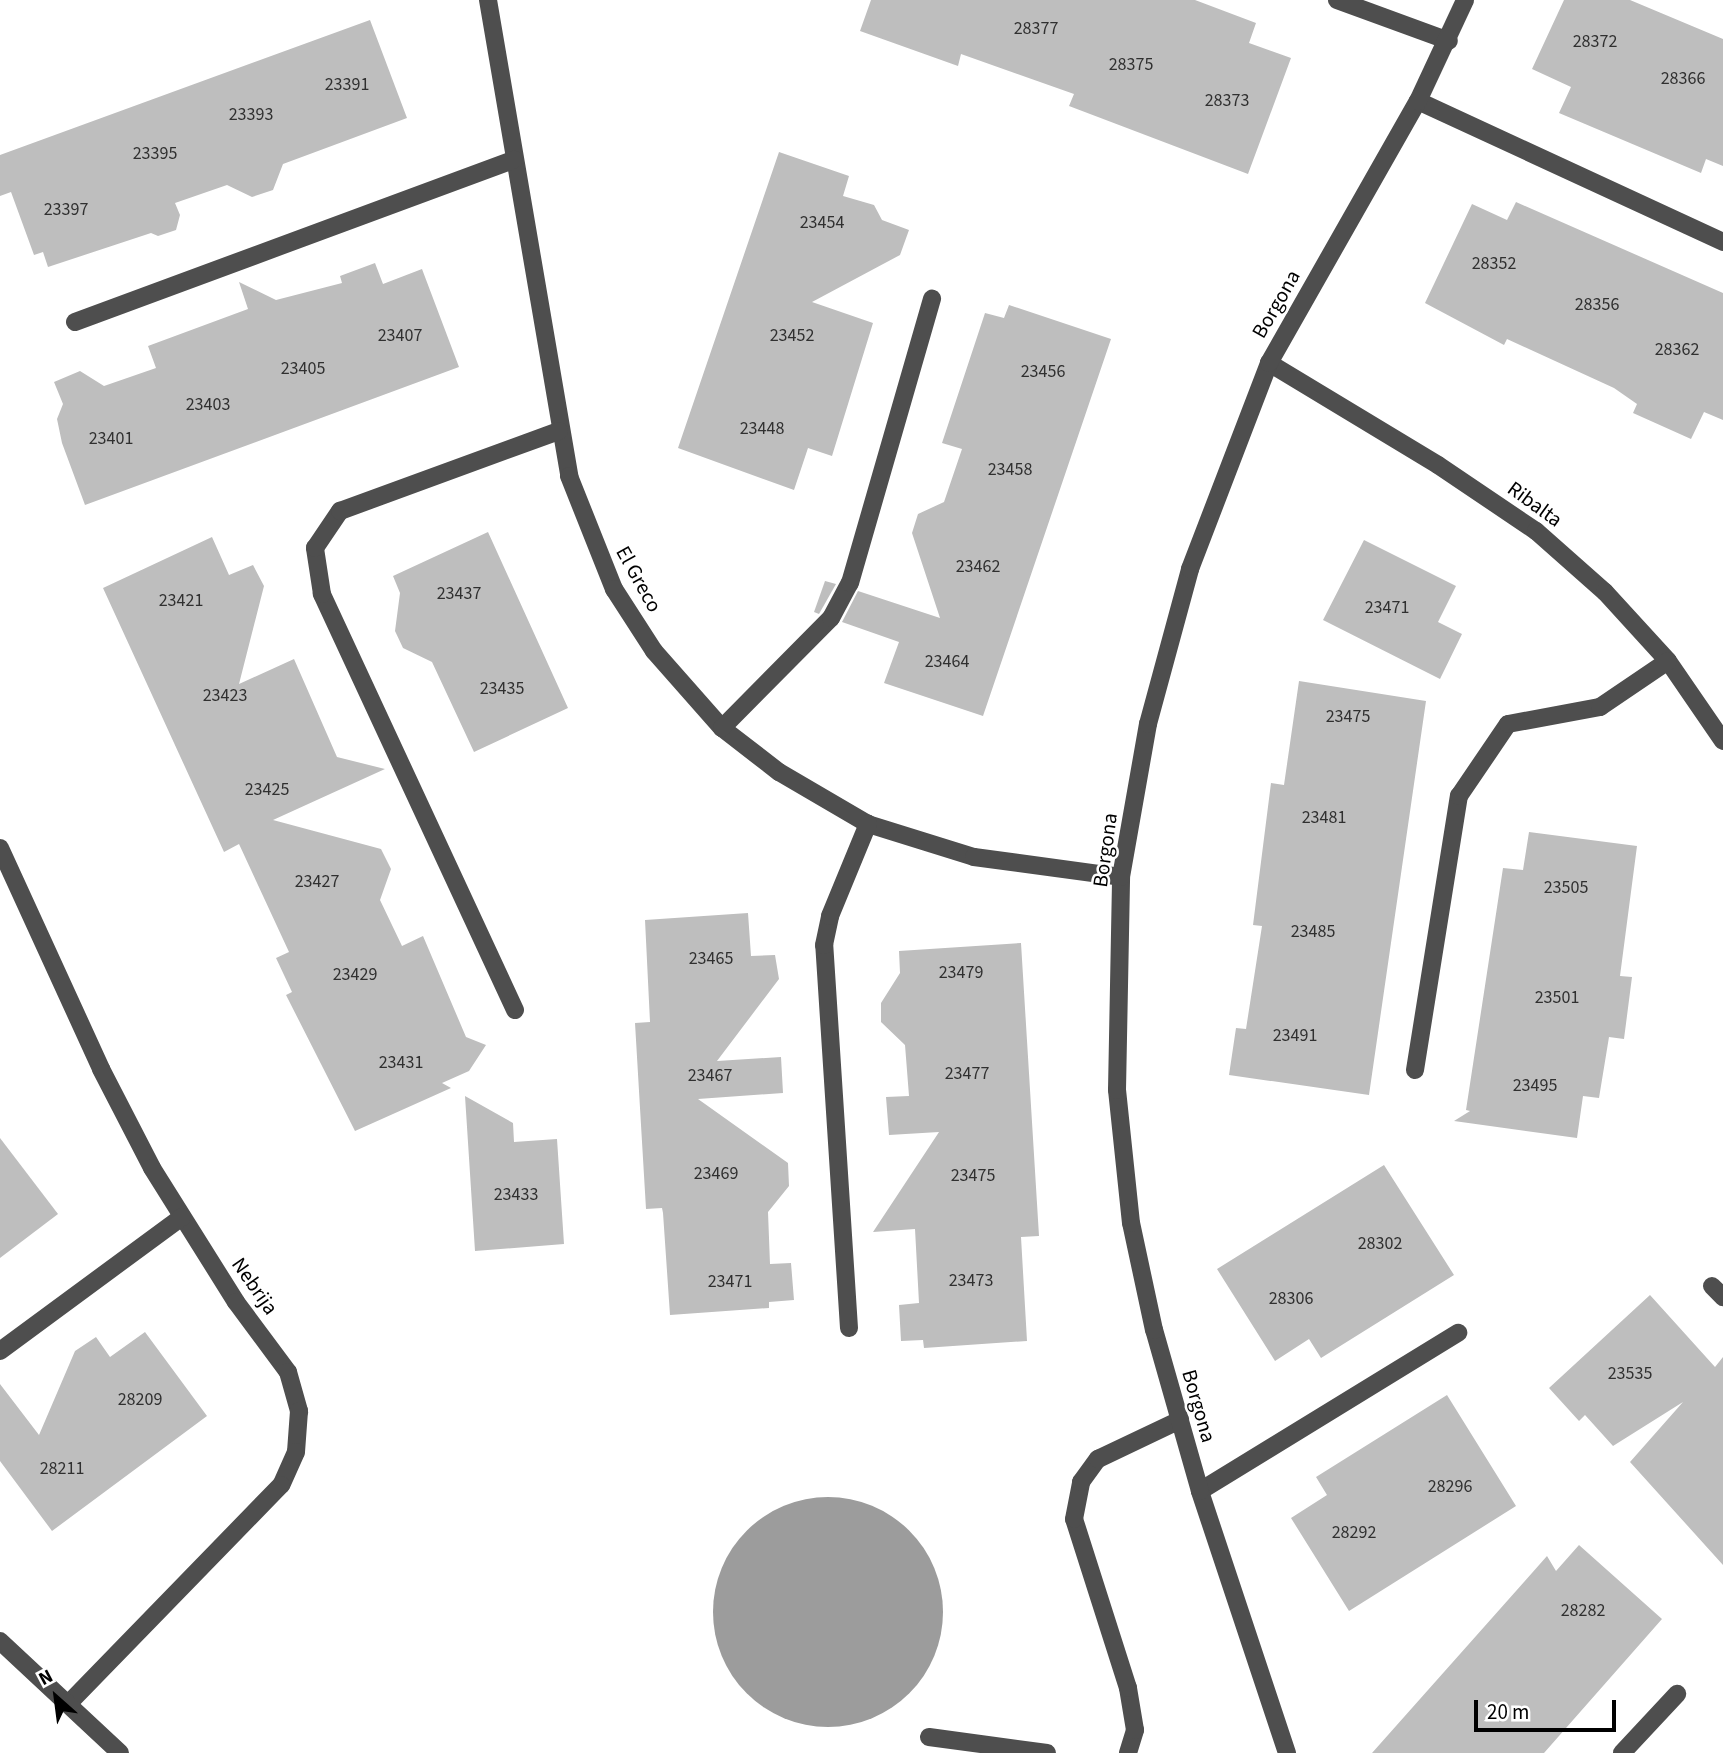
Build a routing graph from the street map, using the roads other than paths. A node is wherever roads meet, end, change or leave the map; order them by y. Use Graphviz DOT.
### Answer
graph roads {
  1 [pos="488,0"];
  2 [pos="1337,0"];
  3 [pos="1465,0"];
  4 [pos="1450,41"];
  5 [pos="1418,101"];
  6 [pos="514,160"];
  7 [pos="1723,242"];
  8 [pos="932,299"];
  9 [pos="75,322"];
  10 [pos="1269,363"];
  11 [pos="559,432"];
  12 [pos="1668,661"];
  13 [pos="722,728"];
  14 [pos="1723,741"];
  15 [pos="868,824"];
  16 [pos="0,848"];
  17 [pos="4,867"];
  18 [pos="1121,877"];
  19 [pos="515,1010"];
  20 [pos="1415,1070"];
  21 [pos="182,1217"];
  22 [pos="849,1328"];
  23 [pos="1458,1333"];
  24 [pos="0,1351"];
  25 [pos="1180,1420"];
  26 [pos="1200,1491"];
  27 [pos="0,1642"];
  28 [pos="1677,1694"];
  29 [pos="69,1703"];
  30 [pos="929,1737"];
  31 [pos="120,1753"];
  32 [pos="1047,1753"];
  33 [pos="1128,1753"];
  34 [pos="1287,1753"];
  35 [pos="1622,1753"];
  1 -- 6 [label="street, El Greco"];
  2 -- 4 [label="street"];
  3 -- 4 [label="street, Borgona"];
  4 -- 5 [label="street, Borgona"];
  5 -- 7 [label="street"];
  5 -- 10 [label="street, Borgona"];
  6 -- 9 [label="street"];
  6 -- 11 [label="street, El Greco"];
  8 -- 13 [label="street"];
  10 -- 12 [label="street, Ribalta"];
  10 -- 18 [label="street, Borgona"];
  11 -- 13 [label="street, El Greco"];
  11 -- 19 [label="street"];
  12 -- 14 [label="street, Ribalta"];
  12 -- 20 [label="street"];
  13 -- 15 [label="street, El Greco"];
  15 -- 18 [label="street, El Greco"];
  15 -- 22 [label="street"];
  16 -- 17 [label="street, Nebrija"];
  17 -- 21 [label="street, Nebrija"];
  18 -- 25 [label="street, Borgona"];
  21 -- 24 [label="street"];
  21 -- 29 [label="street, Nebrija"];
  23 -- 26 [label="street"];
  25 -- 26 [label="street, Borgona"];
  25 -- 33 [label="street"];
  26 -- 34 [label="street, Borgona"];
  27 -- 29 [label="street"];
  28 -- 35 [label="street"];
  29 -- 31 [label="street"];
  30 -- 32 [label="street"];
}
